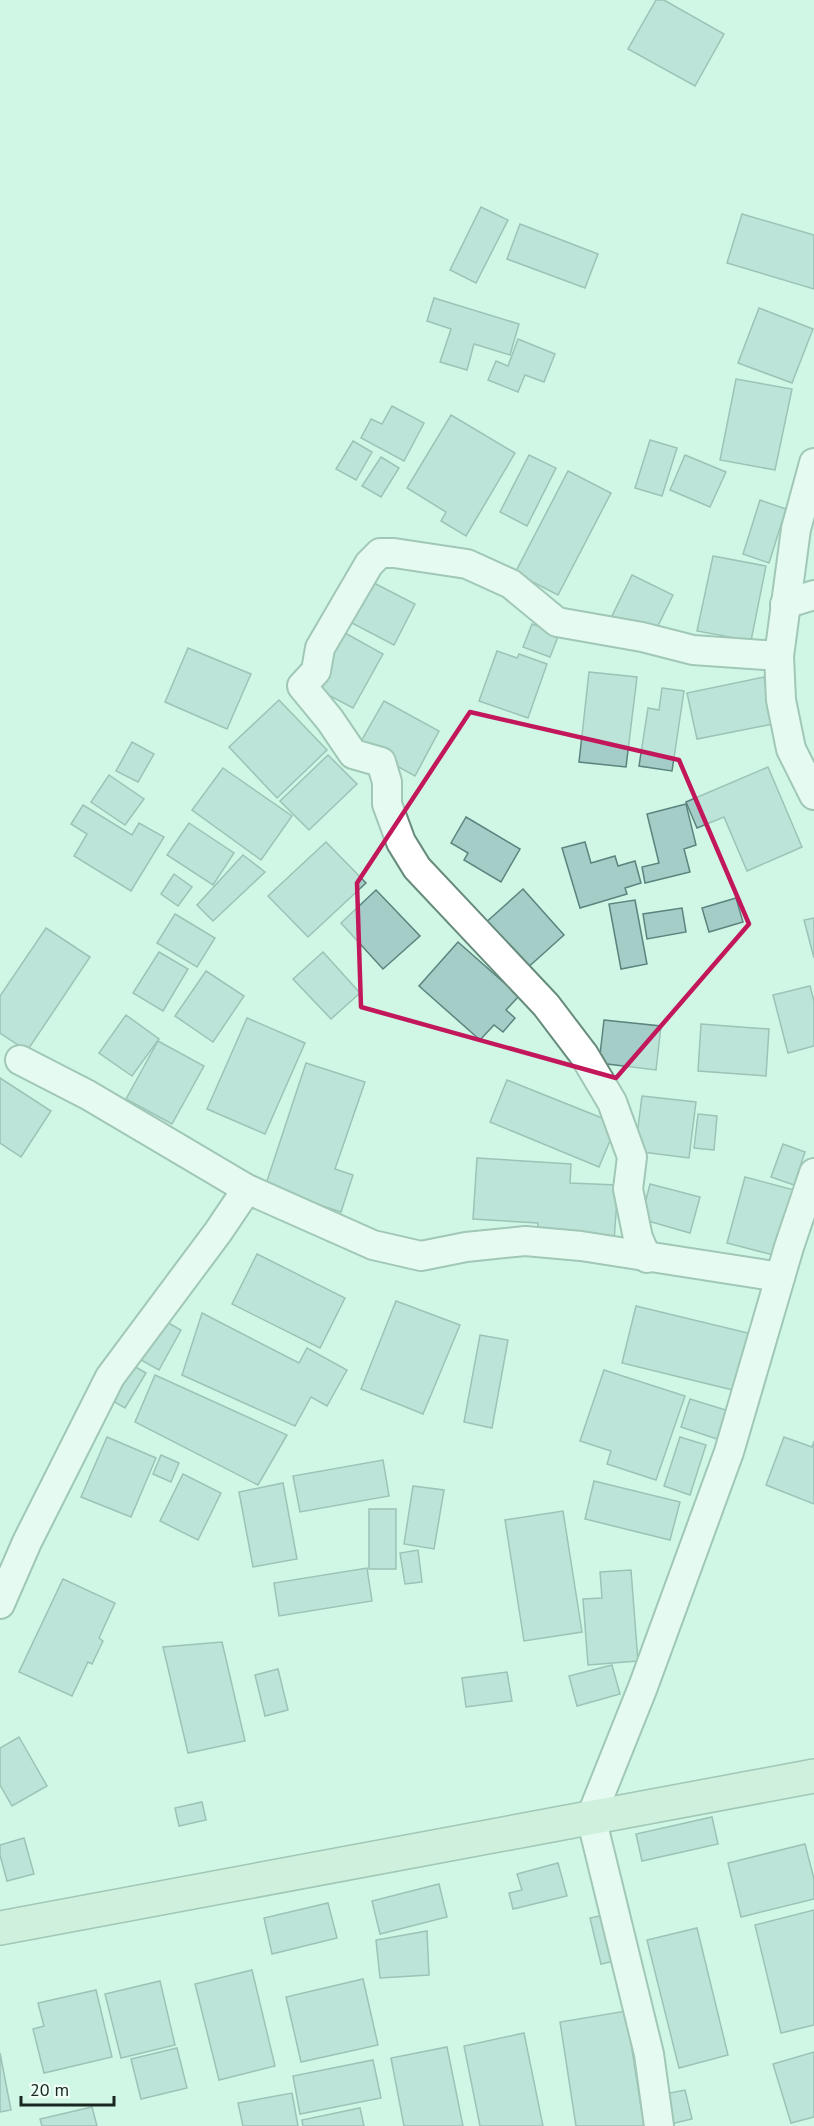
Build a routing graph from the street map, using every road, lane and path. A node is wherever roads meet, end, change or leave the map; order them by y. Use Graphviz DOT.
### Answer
graph roads {
  1 [pos="814,463"];
  2 [pos="814,595"];
  3 [pos="785,604"];
  4 [pos="779,656"];
  5 [pos="814,795"];
  6 [pos="20,1060"];
  7 [pos="814,1174"];
  8 [pos="247,1189"];
  9 [pos="647,1257"];
  10 [pos="780,1277"];
  11 [pos="0,1604"];
  12 [pos="814,1776"];
  13 [pos="591,1817"];
  14 [pos="0,1925"];
  15 [pos="659,2126"];
  1 -- 3 [label="street"];
  2 -- 3 [label="street"];
  3 -- 4 [label="street"];
  4 -- 5 [label="street"];
  4 -- 9 [label="street"];
  6 -- 8 [label="street"];
  7 -- 10 [label="street"];
  8 -- 9 [label="street"];
  8 -- 11 [label="street"];
  9 -- 10 [label="street"];
  10 -- 13 [label="street"];
  12 -- 13 [label="main road"];
  13 -- 14 [label="main road"];
  13 -- 15 [label="street"];
}
